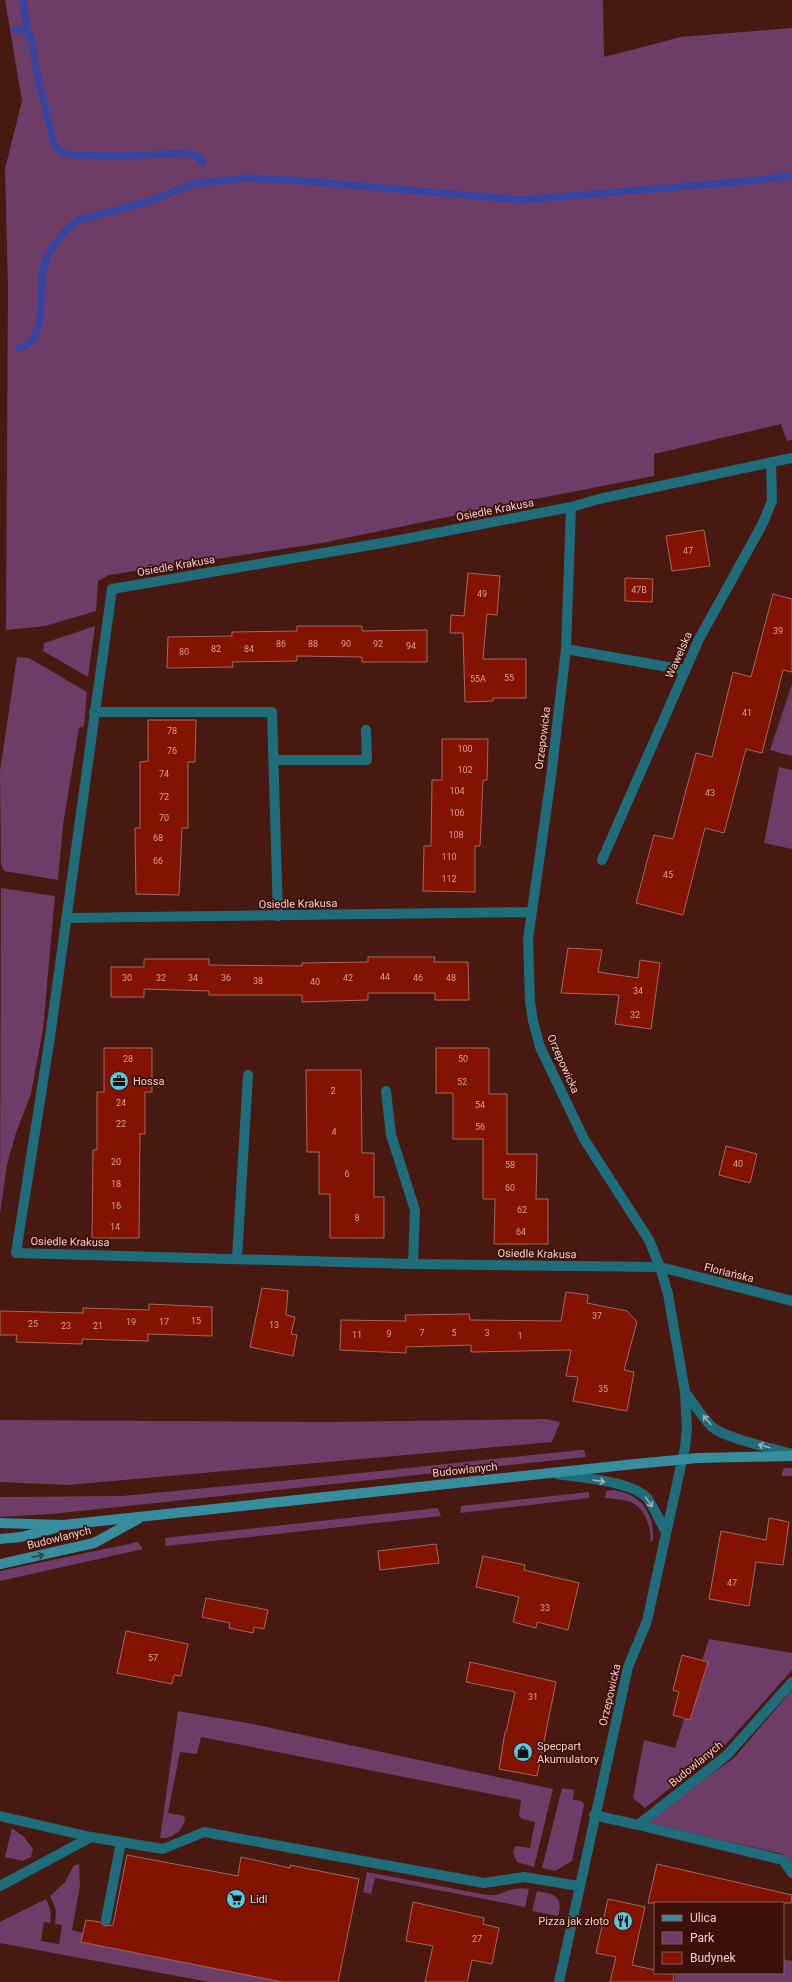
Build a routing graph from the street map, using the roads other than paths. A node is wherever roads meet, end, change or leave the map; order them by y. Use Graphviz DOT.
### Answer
graph roads {
  1 [pos="792,458"];
  2 [pos="771,462"];
  3 [pos="571,507"];
  4 [pos="566,649"];
  5 [pos="685,670"];
  6 [pos="94,712"];
  7 [pos="366,730"];
  8 [pos="273,760"];
  9 [pos="602,860"];
  10 [pos="531,912"];
  11 [pos="278,916"];
  12 [pos="66,918"];
  13 [pos="248,1075"];
  14 [pos="386,1091"];
  15 [pos="237,1258"];
  16 [pos="413,1264"];
  17 [pos="660,1268"];
  18 [pos="792,1301"];
  19 [pos="685,1392"];
  20 [pos="792,1455"];
  21 [pos="682,1460"];
  22 [pos="551,1473"];
  23 [pos="142,1517"];
  24 [pos="0,1523"];
  25 [pos="64,1526"];
  26 [pos="666,1532"];
  27 [pos="0,1539"];
  28 [pos="0,1564"];
  29 [pos="792,1682"];
  30 [pos="594,1815"];
  31 [pos="0,1816"];
  32 [pos="638,1824"];
  33 [pos="91,1837"];
  34 [pos="121,1842"];
  35 [pos="792,1873"];
  36 [pos="0,1886"];
  37 [pos="579,1886"];
  38 [pos="106,1920"];
  39 [pos="559,1982"];
  1 -- 2 [label="street"];
  2 -- 3 [label="street"];
  2 -- 5 [label="street, Wawelska"];
  3 -- 4 [label="street"];
  3 -- 6 [label="street, Osiedle Krakusa"];
  4 -- 5 [label="street"];
  4 -- 10 [label="street, Orzepowicka"];
  5 -- 9 [label="street, Wawelska"];
  6 -- 8 [label="street"];
  6 -- 12 [label="street, Osiedle Krakusa"];
  7 -- 8 [label="street"];
  8 -- 11 [label="street"];
  10 -- 11 [label="street, Osiedle Krakusa"];
  10 -- 17 [label="street, Orzepowicka"];
  11 -- 12 [label="street, Osiedle Krakusa"];
  12 -- 15 [label="street, Osiedle Krakusa"];
  13 -- 15 [label="street"];
  14 -- 16 [label="street"];
  15 -- 16 [label="street, Osiedle Krakusa"];
  16 -- 17 [label="street, Osiedle Krakusa"];
  17 -- 18 [label="street, Floriańska"];
  17 -- 19 [label="street, Orzepowicka"];
  20 -- 19 [label="street, Orzepowicka, one-way"];
  19 -- 21 [label="street, Orzepowicka"];
  20 -- 21 [label="street, Budowlanych"];
  21 -- 22 [label="street, Budowlanych"];
  21 -- 26 [label="street, Orzepowicka"];
  22 -- 23 [label="street, Budowlanych"];
  22 -- 26 [label="street, one-way"];
  23 -- 25 [label="street, Budowlanych"];
  28 -- 23 [label="street, Budowlanych, one-way"];
  24 -- 25 [label="street, Budowlanych"];
  25 -- 27 [label="street"];
  26 -- 30 [label="street, Orzepowicka"];
  29 -- 32 [label="street, Budowlanych"];
  30 -- 32 [label="street"];
  30 -- 37 [label="street, Orzepowicka"];
  31 -- 33 [label="street"];
  32 -- 35 [label="street"];
  33 -- 34 [label="street"];
  33 -- 36 [label="street"];
  34 -- 37 [label="street"];
  34 -- 38 [label="street"];
  37 -- 39 [label="street, Orzepowicka"];
}
